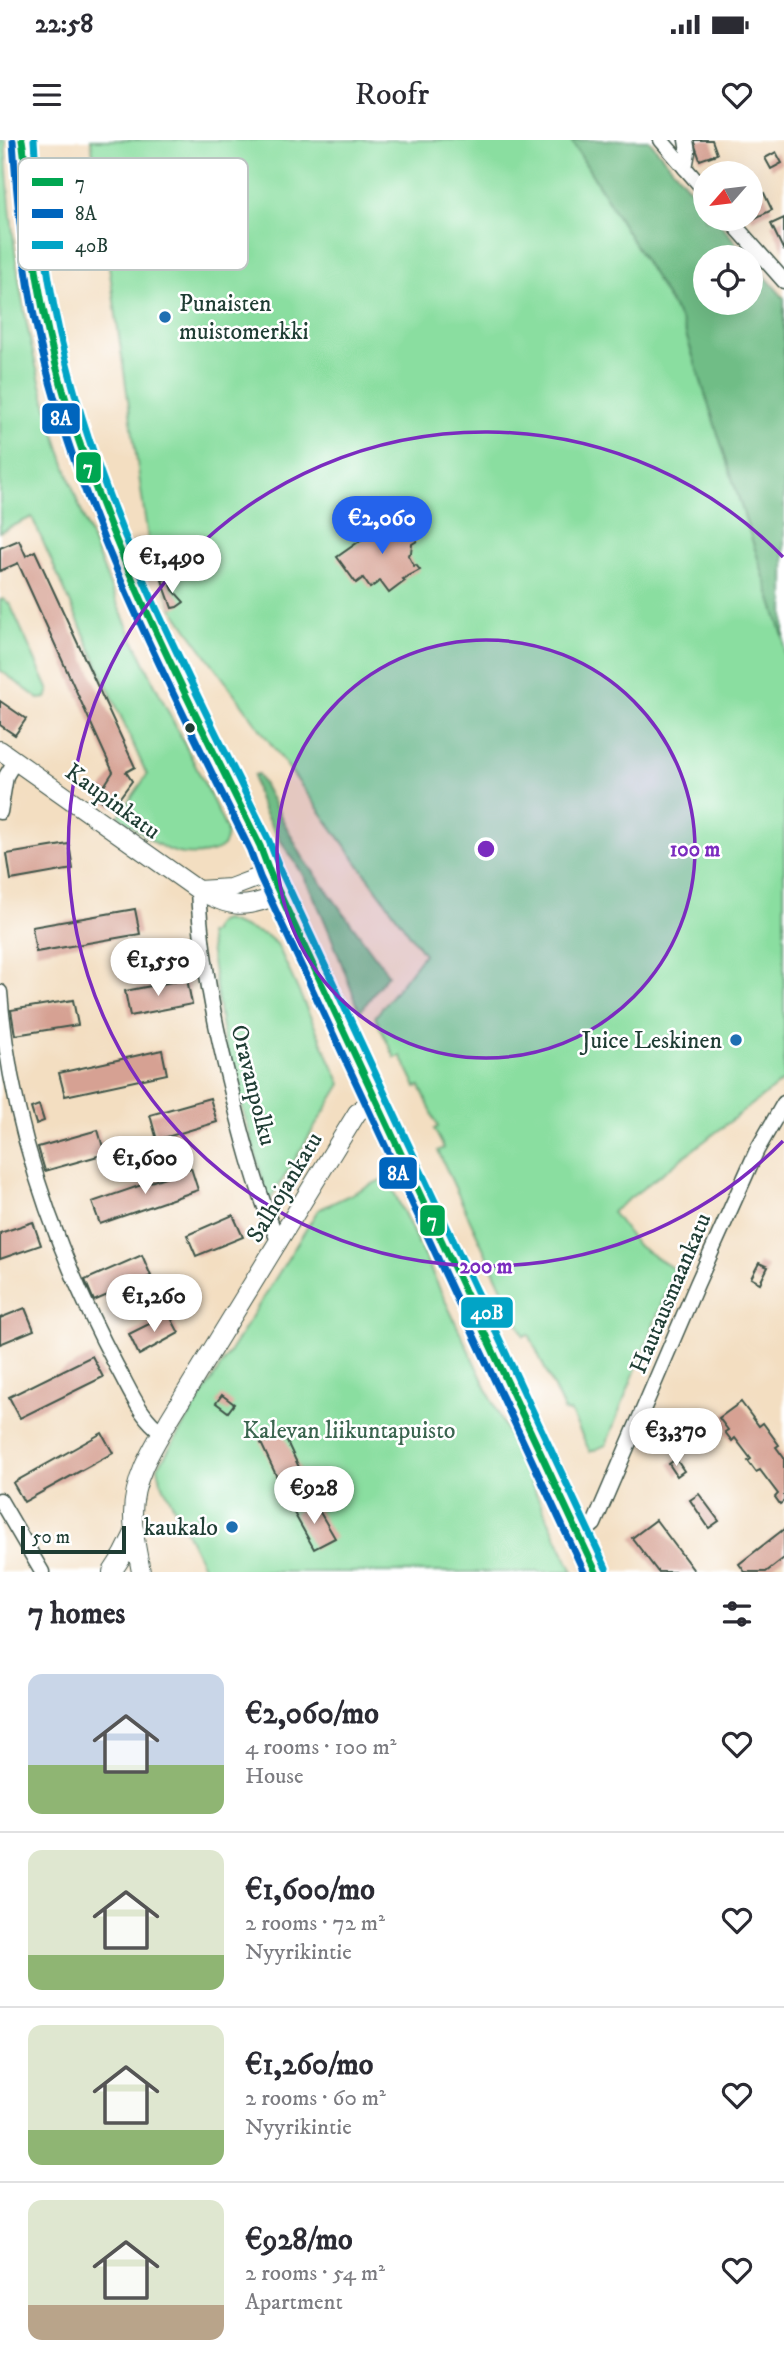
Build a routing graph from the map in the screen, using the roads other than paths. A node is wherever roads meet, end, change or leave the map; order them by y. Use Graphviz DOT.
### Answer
graph roads {
  1 [pos="661,140"];
  2 [pos="686,140"];
  3 [pos="685,168"];
  4 [pos="693,177"];
  5 [pos="740,231"];
  6 [pos="37,270"];
  7 [pos="784,281"];
  8 [pos="7,756"];
  9 [pos="0,811"];
  10 [pos="270,873"];
  11 [pos="198,890"];
  12 [pos="280,894"];
  13 [pos="0,992"];
  14 [pos="375,1097"];
  15 [pos="784,1103"];
  16 [pos="279,1243"];
  17 [pos="162,1433"];
  18 [pos="0,1500"];
  19 [pos="135,1531"];
  20 [pos="580,1536"];
  21 [pos="39,1567"];
  22 [pos="112,1572"];
  23 [pos="141,1572"];
  24 [pos="596,1572"];
  1 -- 3 [label="street"];
  2 -- 3 [label="street"];
  3 -- 4 [label="street"];
  5 -- 7 [label="street"];
  6 -- 10 [label="main road"];
  8 -- 9 [label="street"];
  8 -- 11 [label="street, Kaupinkatu"];
  10 -- 11 [label="street"];
  10 -- 12 [label="main road"];
  11 -- 12 [label="street, Kaupinkatu"];
  11 -- 16 [label="street, Oravanpolku"];
  12 -- 14 [label="main road"];
  13 -- 17 [label="street"];
  14 -- 16 [label="street, Salhojankatu"];
  14 -- 20 [label="main road"];
  15 -- 20 [label="street, Hautausmaankatu"];
  16 -- 17 [label="street, Salhojankatu"];
  17 -- 19 [label="street, Salhojankatu"];
  18 -- 21 [label="street"];
  19 -- 22 [label="street"];
  19 -- 23 [label="street, Salhojankatu"];
  20 -- 24 [label="main road"];
}
